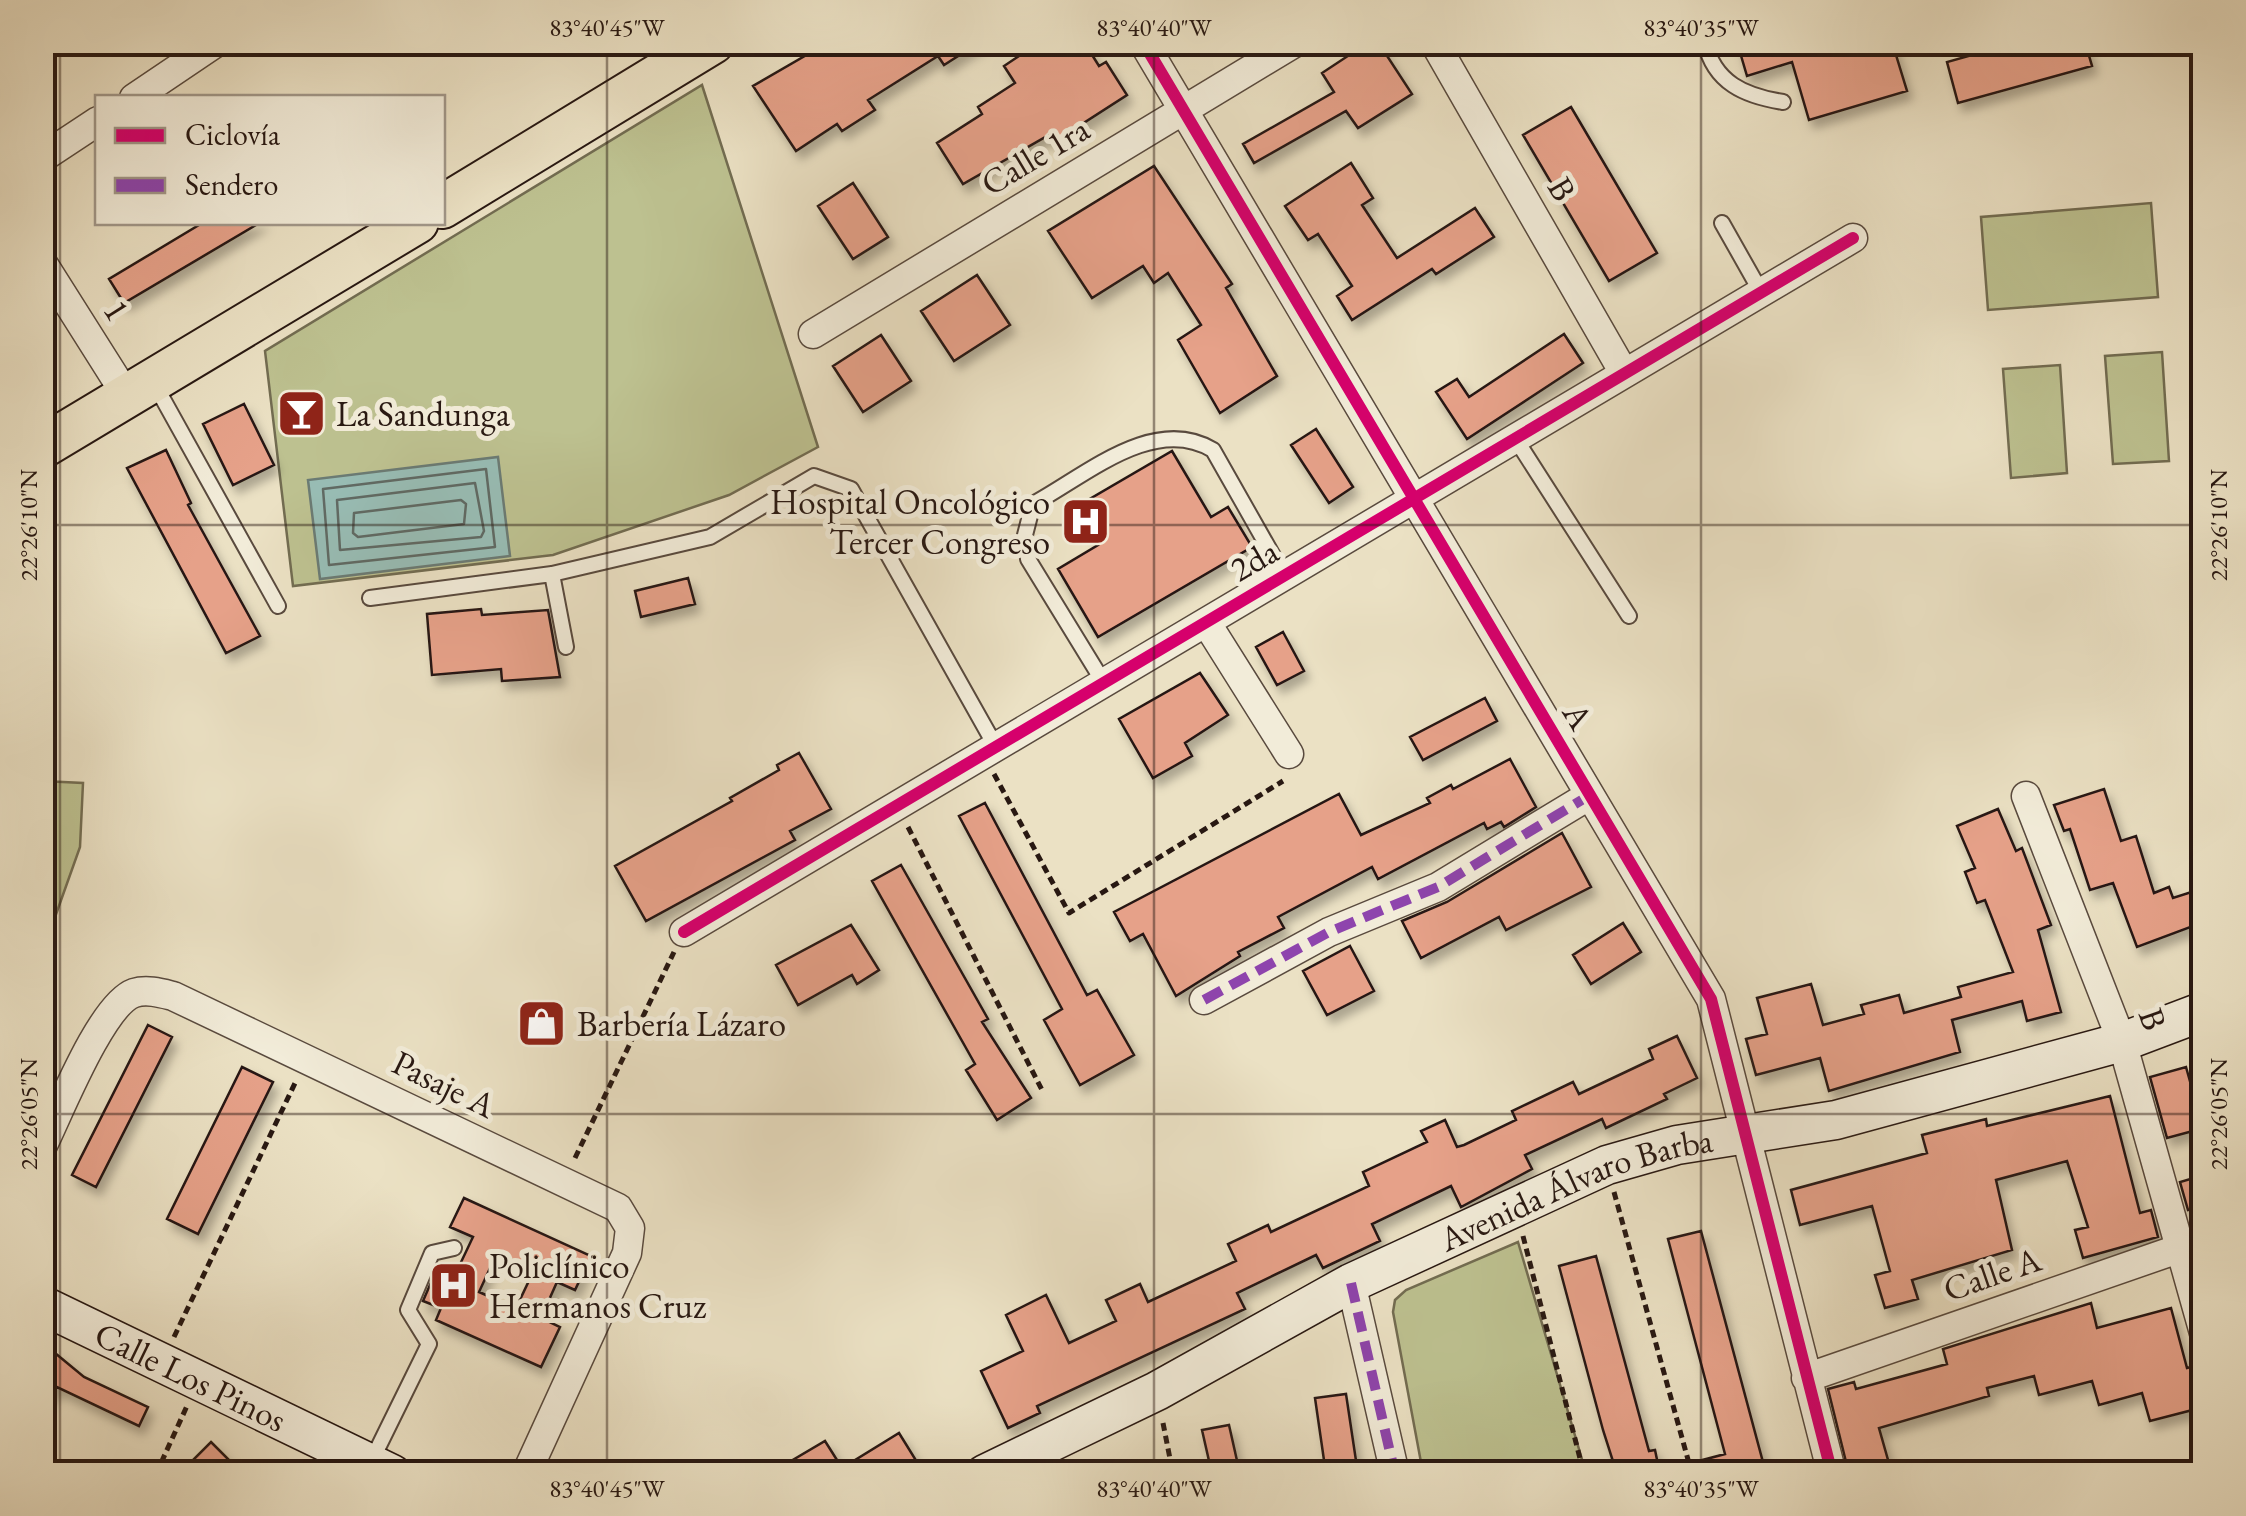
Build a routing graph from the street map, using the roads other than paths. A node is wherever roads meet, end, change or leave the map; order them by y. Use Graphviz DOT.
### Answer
graph roads {
  1 [pos="217,42"];
  2 [pos="713,42"];
  3 [pos="1143,42"];
  4 [pos="1296,42"];
  5 [pos="1434,42"];
  6 [pos="1706,42"];
  7 [pos="138,95"];
  8 [pos="1783,102"];
  9 [pos="1182,110"];
  10 [pos="95,123"];
  11 [pos="42,158"];
  12 [pos="445,205"];
  13 [pos="1722,223"];
  14 [pos="412,225"];
  15 [pos="1853,238"];
  16 [pos="42,262"];
  17 [pos="1762,292"];
  18 [pos="812,334"];
  19 [pos="1624,374"];
  20 [pos="140,391"];
  21 [pos="1515,438"];
  22 [pos="42,448"];
  23 [pos="1414,498"];
  24 [pos="552,574"];
  25 [pos="1285,577"];
  26 [pos="370,598"];
  27 [pos="278,606"];
  28 [pos="1629,616"];
  29 [pos="1206,622"];
  30 [pos="566,647"];
  31 [pos="1104,684"];
  32 [pos="989,750"];
  33 [pos="1289,754"];
  34 [pos="1590,795"];
  35 [pos="2026,796"];
  36 [pos="684,932"];
  37 [pos="1204,1000"];
  38 [pos="2204,1010"];
  39 [pos="2122,1042"];
  40 [pos="1749,1136"];
  41 [pos="42,1147"];
  42 [pos="2191,1244"];
  43 [pos="454,1248"];
  44 [pos="1351,1283"];
  45 [pos="42,1306"];
  46 [pos="2204,1333"];
  47 [pos="1806,1378"];
  48 [pos="381,1468"];
  49 [pos="526,1474"];
  50 [pos="985,1474"];
  51 [pos="1395,1474"];
  52 [pos="1832,1474"];
  1 -- 7 [label="street"];
  2 -- 12 [label="main road"];
  3 -- 9 [label="street, A"];
  4 -- 9 [label="street, Calle 1ra"];
  5 -- 19 [label="street, B"];
  6 -- 8 [label="lane"];
  9 -- 18 [label="street, Calle 1ra"];
  9 -- 23 [label="street, A"];
  10 -- 11 [label="street"];
  13 -- 17 [label="lane"];
  14 -- 20 [label="main road"];
  15 -- 17 [label="street, 2da"];
  16 -- 20 [label="street, 1"];
  17 -- 19 [label="street, 2da"];
  19 -- 21 [label="street, 2da"];
  20 -- 22 [label="main road"];
  20 -- 27 [label="lane"];
  21 -- 23 [label="street, 2da"];
  21 -- 28 [label="lane"];
  23 -- 25 [label="street, 2da"];
  23 -- 34 [label="street, A"];
  24 -- 26 [label="lane"];
  24 -- 30 [label="lane"];
  24 -- 32 [label="lane"];
  25 -- 29 [label="street, 2da"];
  25 -- 31 [label="lane"];
  29 -- 31 [label="street, 2da"];
  29 -- 33 [label="street"];
  31 -- 32 [label="street, 2da"];
  32 -- 36 [label="street, 2da"];
  34 -- 37 [label="street"];
  34 -- 40 [label="street, A"];
  35 -- 39 [label="street, B"];
  38 -- 39 [label="street, Avenida Álvaro Barba"];
  39 -- 40 [label="street, Avenida Álvaro Barba"];
  39 -- 42 [label="street, B"];
  40 -- 44 [label="street, Avenida Álvaro Barba"];
  40 -- 47 [label="street, A"];
  41 -- 49 [label="street, Pasaje A"];
  42 -- 46 [label="street, B"];
  42 -- 47 [label="street, Calle A"];
  43 -- 48 [label="lane"];
  44 -- 50 [label="street, Avenida Álvaro Barba"];
  44 -- 51 [label="street"];
  45 -- 48 [label="street, Calle Los Pinos"];
  47 -- 52 [label="street, A"];
}
